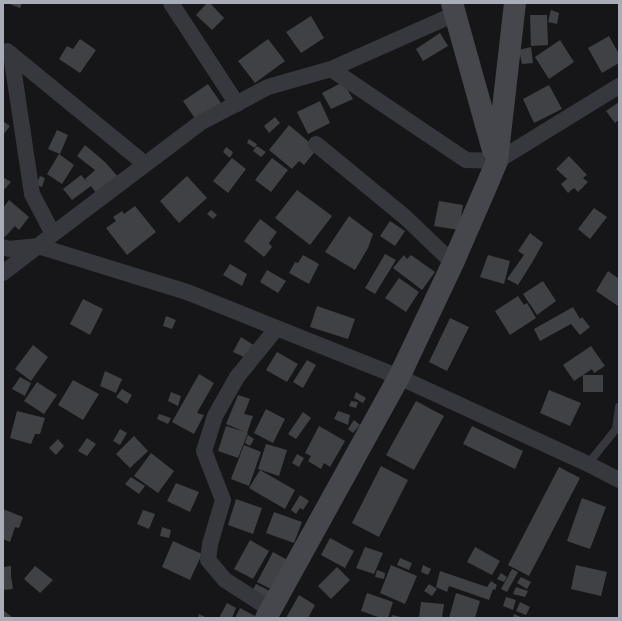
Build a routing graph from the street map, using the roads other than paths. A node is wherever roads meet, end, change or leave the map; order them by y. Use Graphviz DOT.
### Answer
graph roads {
  1 [pos="171,3"];
  2 [pos="515,3"];
  3 [pos="454,8"];
  4 [pos="7,51"];
  5 [pos="331,69"];
  6 [pos="619,86"];
  7 [pos="237,104"];
  8 [pos="316,144"];
  9 [pos="496,161"];
  10 [pos="145,164"];
  11 [pos="53,234"];
  12 [pos="38,246"];
  13 [pos="3,247"];
  14 [pos="453,263"];
  15 [pos="3,273"];
  16 [pos="277,328"];
  17 [pos="399,377"];
  18 [pos="619,406"];
  19 [pos="588,464"];
  20 [pos="619,480"];
  21 [pos="268,614"];
  1 -- 7 [label="street"];
  2 -- 9 [label="street"];
  3 -- 5 [label="street"];
  3 -- 9 [label="street"];
  4 -- 10 [label="street"];
  4 -- 11 [label="street"];
  5 -- 7 [label="street"];
  5 -- 9 [label="street"];
  6 -- 9 [label="street"];
  7 -- 10 [label="street"];
  8 -- 14 [label="street"];
  9 -- 14 [label="street"];
  10 -- 11 [label="street"];
  11 -- 12 [label="street"];
  12 -- 13 [label="street"];
  12 -- 15 [label="street"];
  12 -- 16 [label="street"];
  14 -- 17 [label="street"];
  16 -- 17 [label="street"];
  16 -- 21 [label="street"];
  17 -- 19 [label="street"];
  17 -- 21 [label="street"];
  18 -- 19 [label="lane"];
  19 -- 20 [label="street"];
}
